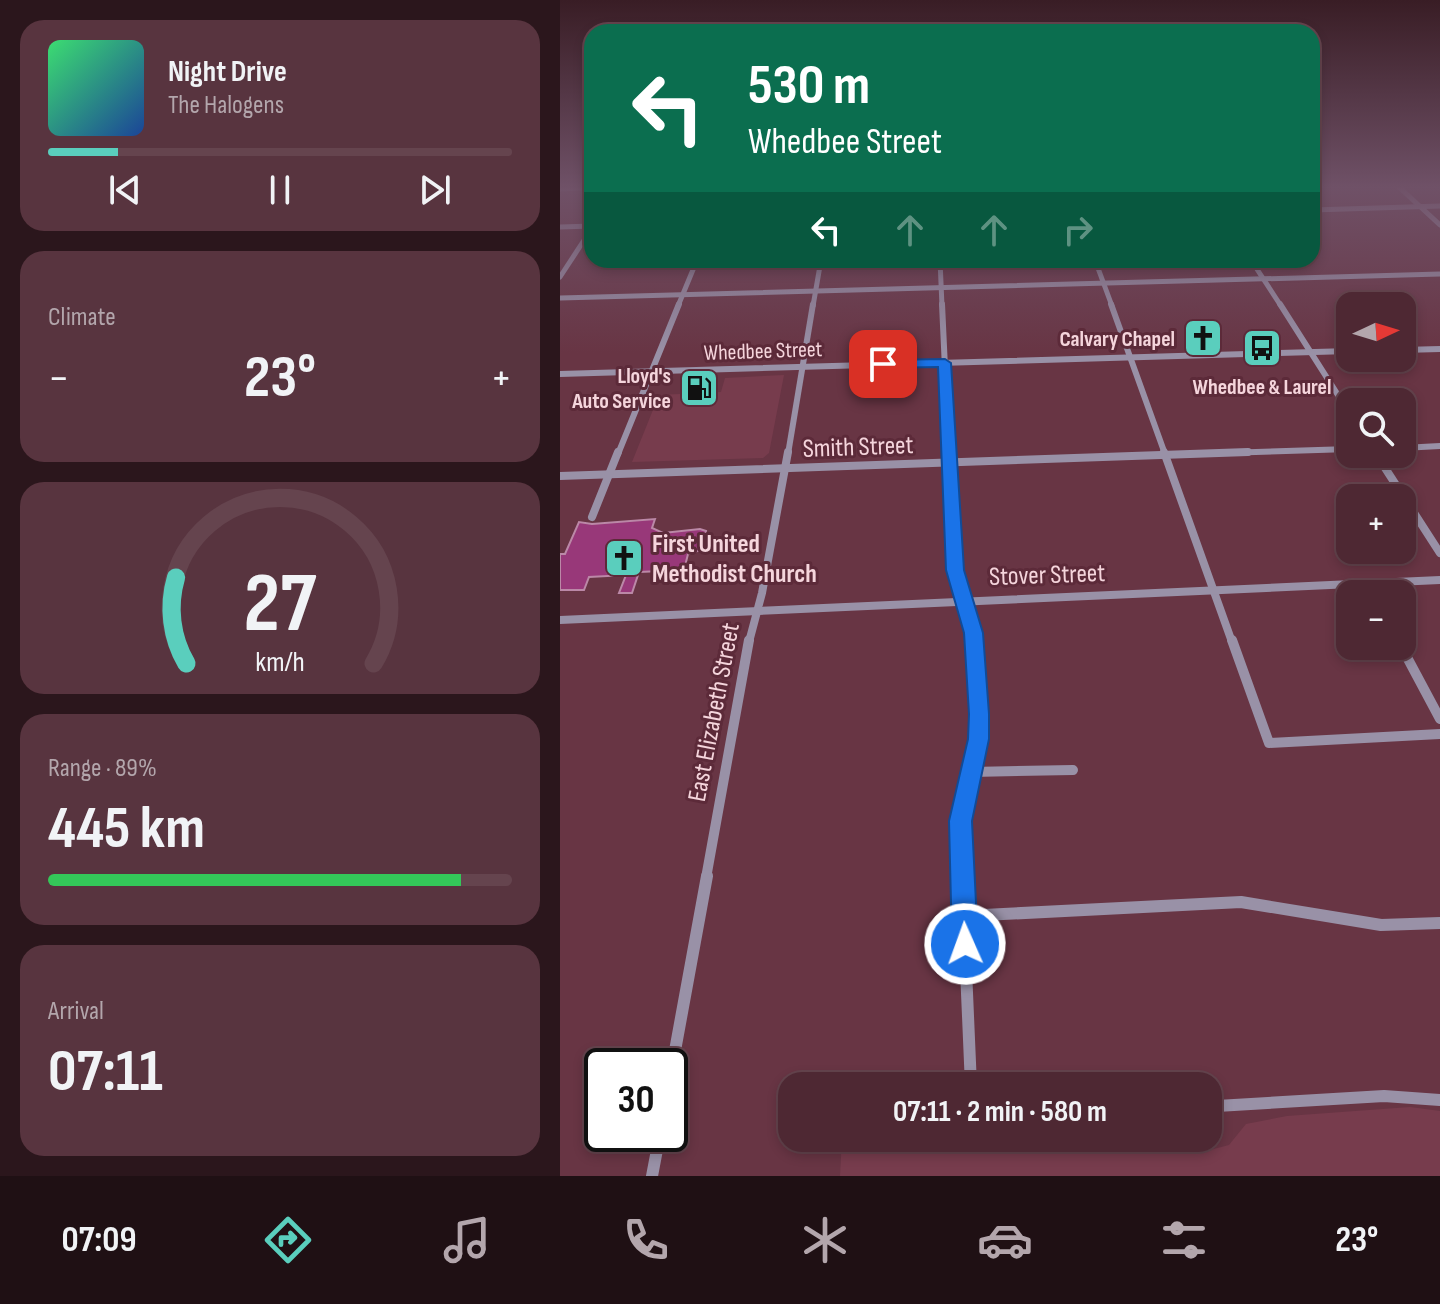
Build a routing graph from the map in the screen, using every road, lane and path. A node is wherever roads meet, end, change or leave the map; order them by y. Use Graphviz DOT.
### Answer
graph roads {
  1 [pos="582,243"];
  2 [pos="693,268"];
  3 [pos="820,268"];
  4 [pos="940,268"];
  5 [pos="1098,268"];
  6 [pos="1256,268"];
  7 [pos="1440,274"];
  8 [pos="560,277"];
  9 [pos="1263,279"];
  10 [pos="1104,283"];
  11 [pos="941,287"];
  12 [pos="816,291"];
  13 [pos="682,294"];
  14 [pos="560,298"];
  15 [pos="1440,349"];
  16 [pos="1416,350"];
  17 [pos="1336,351"];
  18 [pos="1310,352"];
  19 [pos="1131,357"];
  20 [pos="945,363"];
  21 [pos="804,367"];
  22 [pos="653,371"];
  23 [pos="560,374"];
  24 [pos="1336,392"];
  25 [pos="1440,446"];
  26 [pos="1416,447"];
  27 [pos="1336,450"];
  28 [pos="1165,456"];
  29 [pos="950,463"];
  30 [pos="786,468"];
  31 [pos="1385,468"];
  32 [pos="610,475"];
  33 [pos="560,476"];
  34 [pos="592,517"];
  35 [pos="1440,553"];
  36 [pos="1440,580"];
  37 [pos="1416,581"];
  38 [pos="1336,584"];
  39 [pos="1212,589"];
  40 [pos="965,600"];
  41 [pos="757,610"];
  42 [pos="560,620"];
  43 [pos="1408,660"];
  44 [pos="1440,719"];
  45 [pos="1440,734"];
  46 [pos="1073,770"];
  47 [pos="971,772"];
  48 [pos="964,916"];
  49 [pos="1440,923"];
  50 [pos="676,1048"];
  51 [pos="970,1072"];
  52 [pos="1440,1100"];
  53 [pos="1222,1106"];
  54 [pos="657,1152"];
  55 [pos="652,1176"];
  1 -- 8 [label="street"];
  2 -- 13 [label="street"];
  3 -- 12 [label="street, East Elizabeth Street"];
  4 -- 11 [label="street"];
  5 -- 10 [label="street"];
  6 -- 9 [label="street"];
  7 -- 9 [label="street"];
  9 -- 10 [label="street"];
  9 -- 18 [label="street"];
  10 -- 11 [label="street"];
  10 -- 19 [label="street"];
  11 -- 12 [label="street"];
  11 -- 20 [label="street"];
  12 -- 13 [label="street"];
  12 -- 21 [label="street, East Elizabeth Street"];
  13 -- 14 [label="street"];
  13 -- 22 [label="street"];
  15 -- 16 [label="street"];
  17 -- 18 [label="street, Whedbee Street"];
  18 -- 19 [label="street, Whedbee Street"];
  18 -- 24 [label="street"];
  19 -- 20 [label="street, Whedbee Street"];
  19 -- 28 [label="street"];
  20 -- 21 [label="street, Whedbee Street"];
  20 -- 29 [label="street"];
  21 -- 22 [label="street, Whedbee Street"];
  21 -- 30 [label="street, East Elizabeth Street"];
  22 -- 23 [label="street, Whedbee Street"];
  22 -- 32 [label="street"];
  25 -- 26 [label="street"];
  27 -- 28 [label="street, Smith Street"];
  28 -- 29 [label="street, Smith Street"];
  28 -- 39 [label="street"];
  29 -- 30 [label="street, Smith Street"];
  29 -- 40 [label="street"];
  30 -- 32 [label="street, Smith Street"];
  30 -- 41 [label="street, East Elizabeth Street"];
  31 -- 35 [label="street"];
  32 -- 33 [label="street, Smith Street"];
  32 -- 34 [label="street"];
  36 -- 37 [label="street, Stover Street"];
  38 -- 39 [label="street, Stover Street"];
  39 -- 40 [label="street, Stover Street"];
  39 -- 45 [label="street"];
  40 -- 41 [label="street, Stover Street"];
  40 -- 47 [label="street"];
  41 -- 42 [label="street, Stover Street"];
  41 -- 50 [label="street, East Elizabeth Street"];
  43 -- 44 [label="street"];
  46 -- 47 [label="street"];
  47 -- 48 [label="street"];
  48 -- 49 [label="street"];
  48 -- 51 [label="street"];
  52 -- 53 [label="street"];
  54 -- 55 [label="street"];
}
